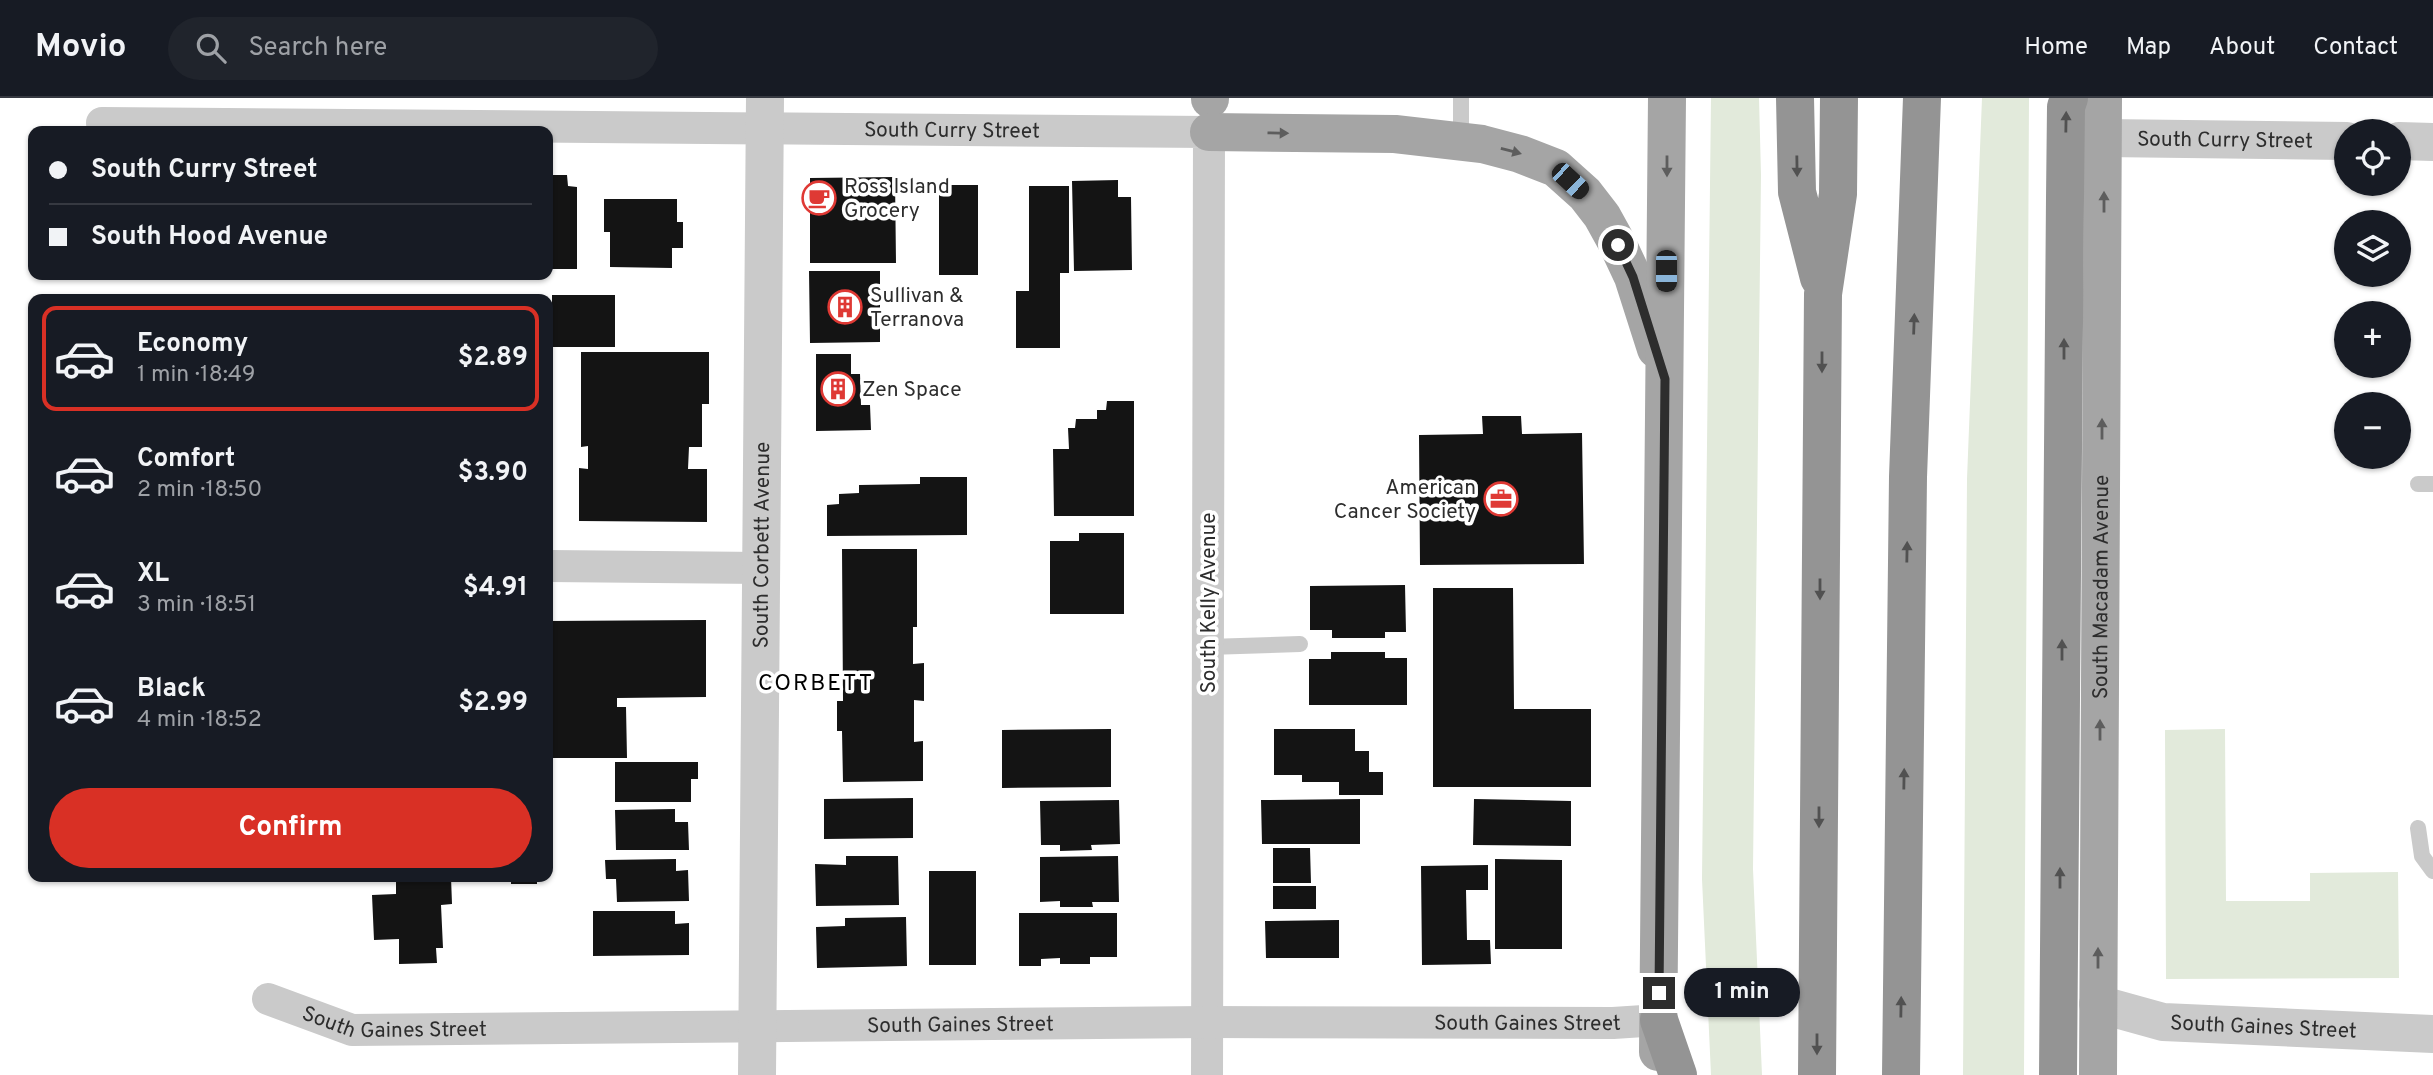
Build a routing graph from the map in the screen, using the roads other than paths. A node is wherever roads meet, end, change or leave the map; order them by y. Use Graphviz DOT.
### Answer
graph roads {
  1 [pos="1461,98"];
  2 [pos="1667,98"];
  3 [pos="1795,98"];
  4 [pos="1839,98"];
  5 [pos="1922,98"];
  6 [pos="2068,98"];
  7 [pos="2103,98"];
  8 [pos="1210,109"];
  9 [pos="318,111"];
  10 [pos="766,113"];
  11 [pos="102,123"];
  12 [pos="2104,138"];
  13 [pos="1461,141"];
  14 [pos="2334,141"];
  15 [pos="2411,141"];
  16 [pos="2433,142"];
  17 [pos="1822,294"];
  18 [pos="1665,379"];
  19 [pos="553,566"];
  20 [pos="762,568"];
  21 [pos="1300,644"];
  22 [pos="1208,647"];
  23 [pos="2417,828"];
  24 [pos="2433,871"];
  25 [pos="268,999"];
  26 [pos="2098,1004"];
  27 [pos="1659,1020"];
  28 [pos="1208,1022"];
  29 [pos="758,1027"];
  30 [pos="2433,1034"];
  31 [pos="757,1075"];
  32 [pos="1207,1075"];
  33 [pos="1658,1075"];
  34 [pos="1678,1075"];
  35 [pos="1817,1075"];
  36 [pos="1901,1075"];
  37 [pos="2058,1075"];
  38 [pos="2098,1075"];
  1 -- 13 [label="lane"];
  2 -- 18 [label="main road, one-way"];
  3 -- 17 [label="highway, one-way"];
  4 -- 17 [label="highway"];
  36 -- 5 [label="highway, one-way"];
  37 -- 6 [label="highway, one-way"];
  7 -- 12 [label="main road, South Macadam Avenue"];
  8 -- 10 [label="street, South Curry Street"];
  8 -- 13 [label="main road, South Curry Street, one-way"];
  8 -- 22 [label="street, South Kelly Avenue"];
  9 -- 10 [label="street, South Curry Street"];
  9 -- 11 [label="street, South Curry Street"];
  10 -- 20 [label="street, South Corbett Avenue"];
  12 -- 14 [label="street, South Curry Street"];
  26 -- 12 [label="main road, South Macadam Avenue, one-way"];
  13 -- 18 [label="main road, South Curry Street, one-way"];
  15 -- 16 [label="street"];
  17 -- 35 [label="highway, one-way"];
  18 -- 27 [label="main road"];
  19 -- 20 [label="street"];
  20 -- 29 [label="street, South Corbett Avenue"];
  21 -- 22 [label="lane"];
  22 -- 28 [label="street, South Kelly Avenue"];
  23 -- 24 [label="lane"];
  25 -- 29 [label="street, South Gaines Street"];
  26 -- 30 [label="street, South Gaines Street"];
  26 -- 38 [label="main road, South Macadam Avenue"];
  27 -- 28 [label="street, South Gaines Street"];
  27 -- 33 [label="main road"];
  27 -- 34 [label="highway"];
  28 -- 29 [label="street, South Gaines Street"];
  28 -- 32 [label="street, South Kelly Avenue"];
  29 -- 31 [label="street, South Corbett Avenue"];
}
